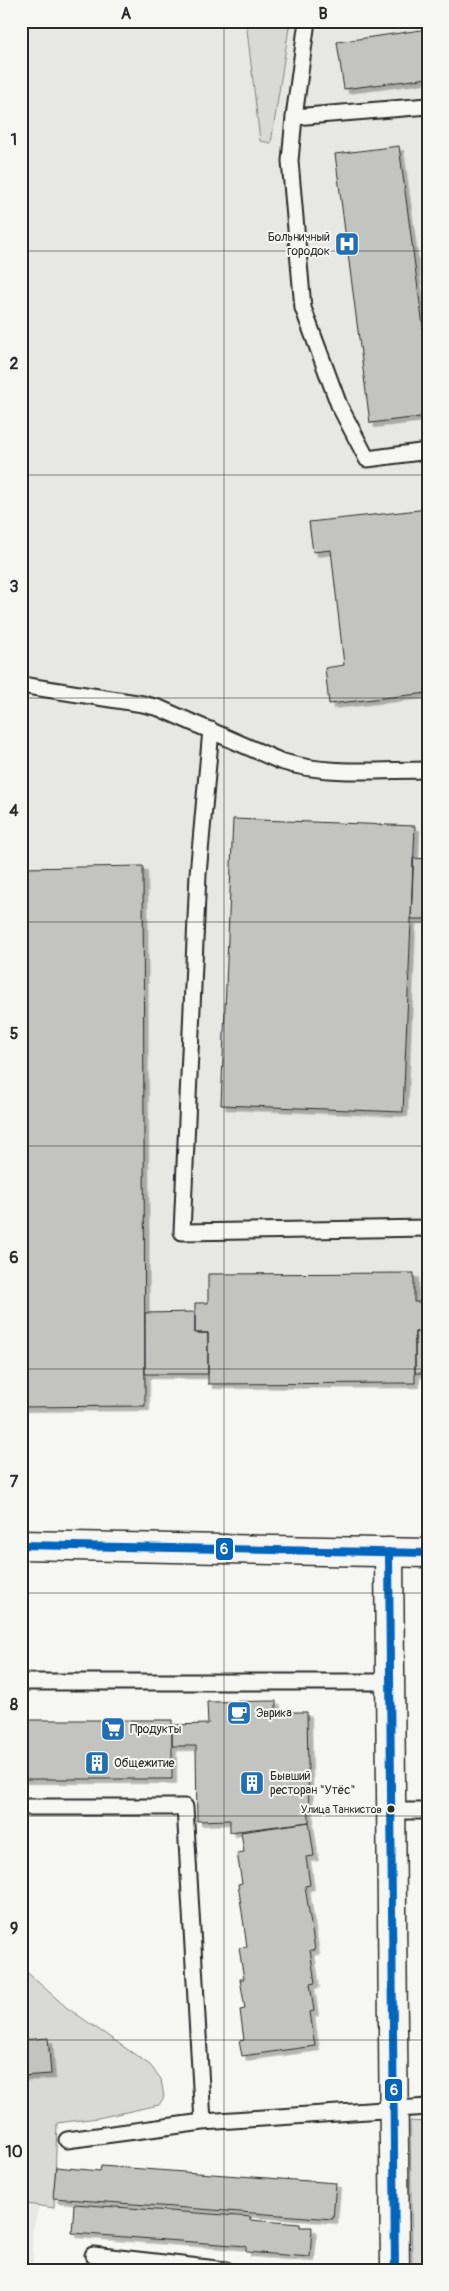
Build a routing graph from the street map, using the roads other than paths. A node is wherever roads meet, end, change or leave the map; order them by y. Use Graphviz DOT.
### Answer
graph roads {
  1 [pos="307,21"];
  2 [pos="428,106"];
  3 [pos="294,117"];
  4 [pos="428,451"];
  5 [pos="21,685"];
  6 [pos="211,730"];
  7 [pos="428,770"];
  8 [pos="428,1228"];
  9 [pos="21,1545"];
  10 [pos="389,1552"];
  11 [pos="428,1553"];
  12 [pos="21,1682"];
  13 [pos="390,1682"];
  14 [pos="21,1808"];
  15 [pos="391,1810"];
  16 [pos="428,1810"];
  17 [pos="428,2107"];
  18 [pos="393,2108"];
  19 [pos="203,2122"];
  20 [pos="67,2140"];
  21 [pos="93,2255"];
  22 [pos="226,2270"];
  23 [pos="394,2270"];
  1 -- 3 [label="lane"];
  2 -- 3 [label="lane"];
  3 -- 4 [label="lane"];
  5 -- 6 [label="lane"];
  6 -- 7 [label="lane"];
  6 -- 8 [label="lane"];
  9 -- 10 [label="street"];
  10 -- 11 [label="street"];
  10 -- 13 [label="street"];
  12 -- 13 [label="lane"];
  13 -- 15 [label="street"];
  14 -- 19 [label="lane"];
  15 -- 16 [label="lane"];
  15 -- 18 [label="street"];
  17 -- 18 [label="lane"];
  18 -- 19 [label="lane"];
  18 -- 23 [label="street"];
  19 -- 20 [label="lane"];
  21 -- 22 [label="lane"];
}
